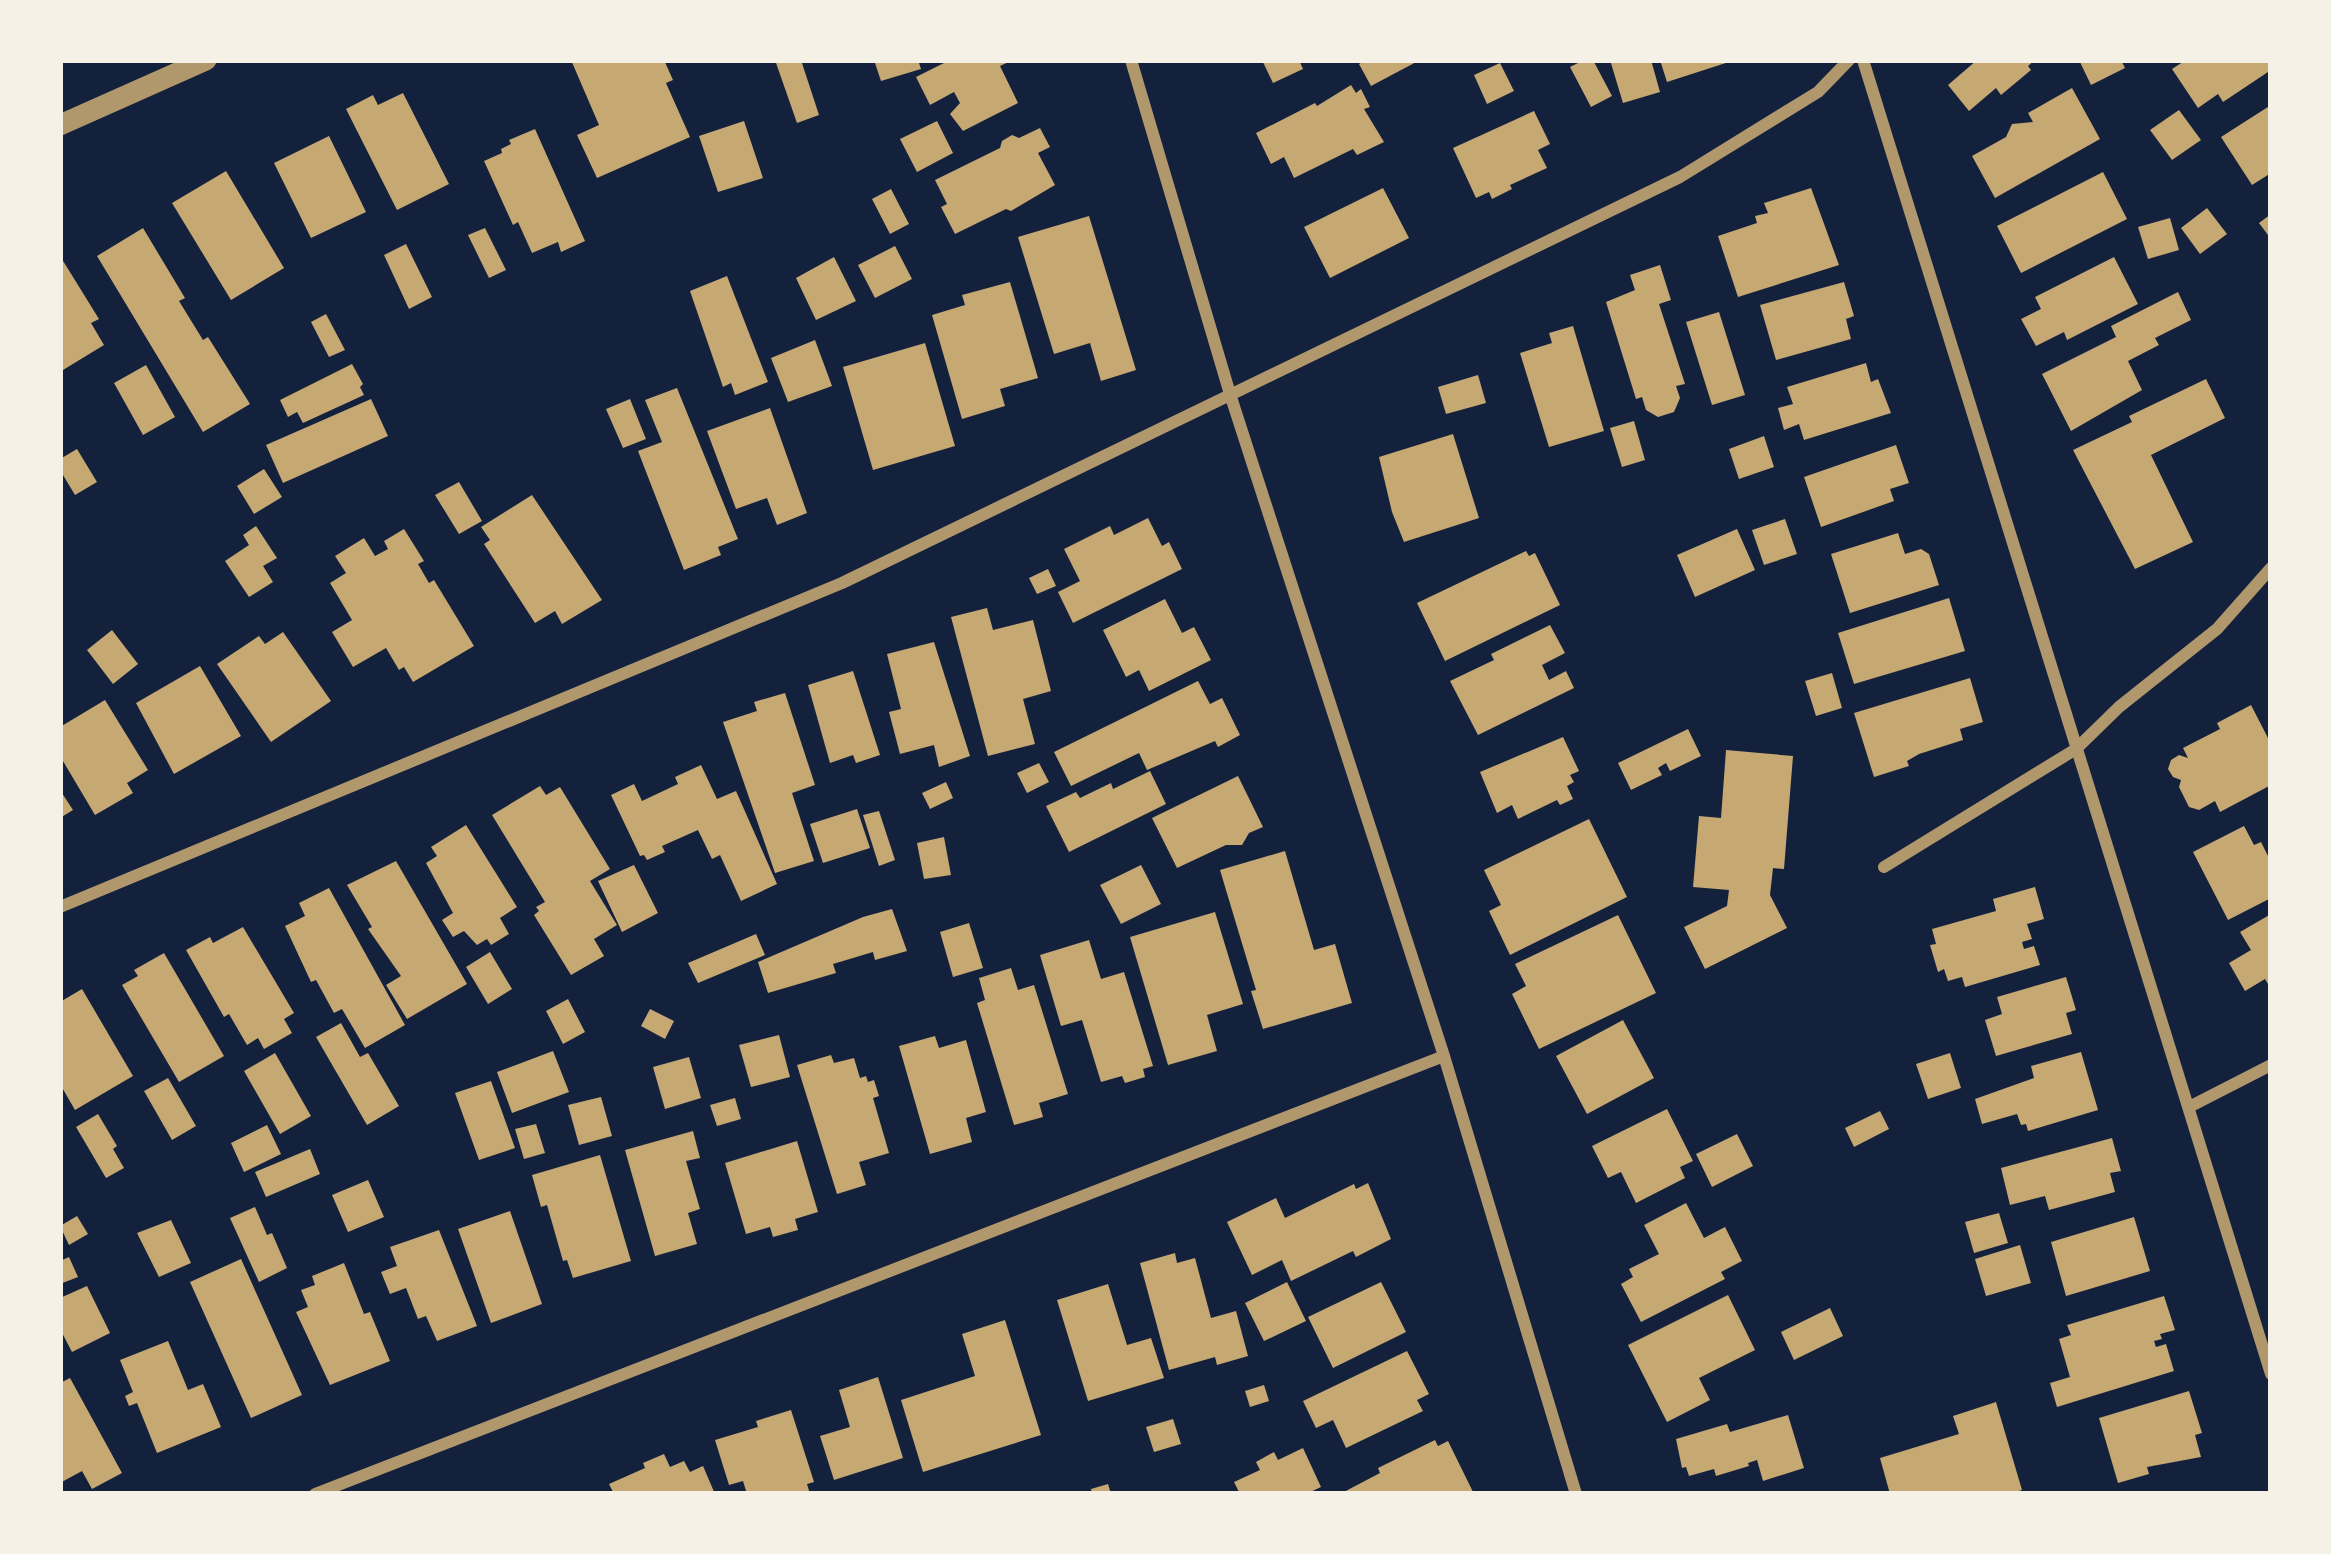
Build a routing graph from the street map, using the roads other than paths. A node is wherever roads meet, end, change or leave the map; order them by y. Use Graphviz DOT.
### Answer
graph roads {
  1 [pos="206,60"];
  2 [pos="1131,60"];
  3 [pos="1849,60"];
  4 [pos="1863,60"];
  5 [pos="60,124"];
  6 [pos="1230,394"];
  7 [pos="2271,568"];
  8 [pos="2076,748"];
  9 [pos="1884,866"];
  10 [pos="60,908"];
  11 [pos="1444,1056"];
  12 [pos="2271,1065"];
  13 [pos="2191,1106"];
  14 [pos="2271,1373"];
  15 [pos="315,1494"];
  16 [pos="1576,1494"];
  1 -- 5 [label="street"];
  2 -- 6 [label="street"];
  3 -- 6 [label="street"];
  4 -- 8 [label="street"];
  6 -- 10 [label="street"];
  6 -- 11 [label="street"];
  7 -- 8 [label="street"];
  8 -- 9 [label="street"];
  8 -- 13 [label="street"];
  11 -- 15 [label="street"];
  11 -- 16 [label="street"];
  12 -- 13 [label="street"];
  13 -- 14 [label="street"];
}
